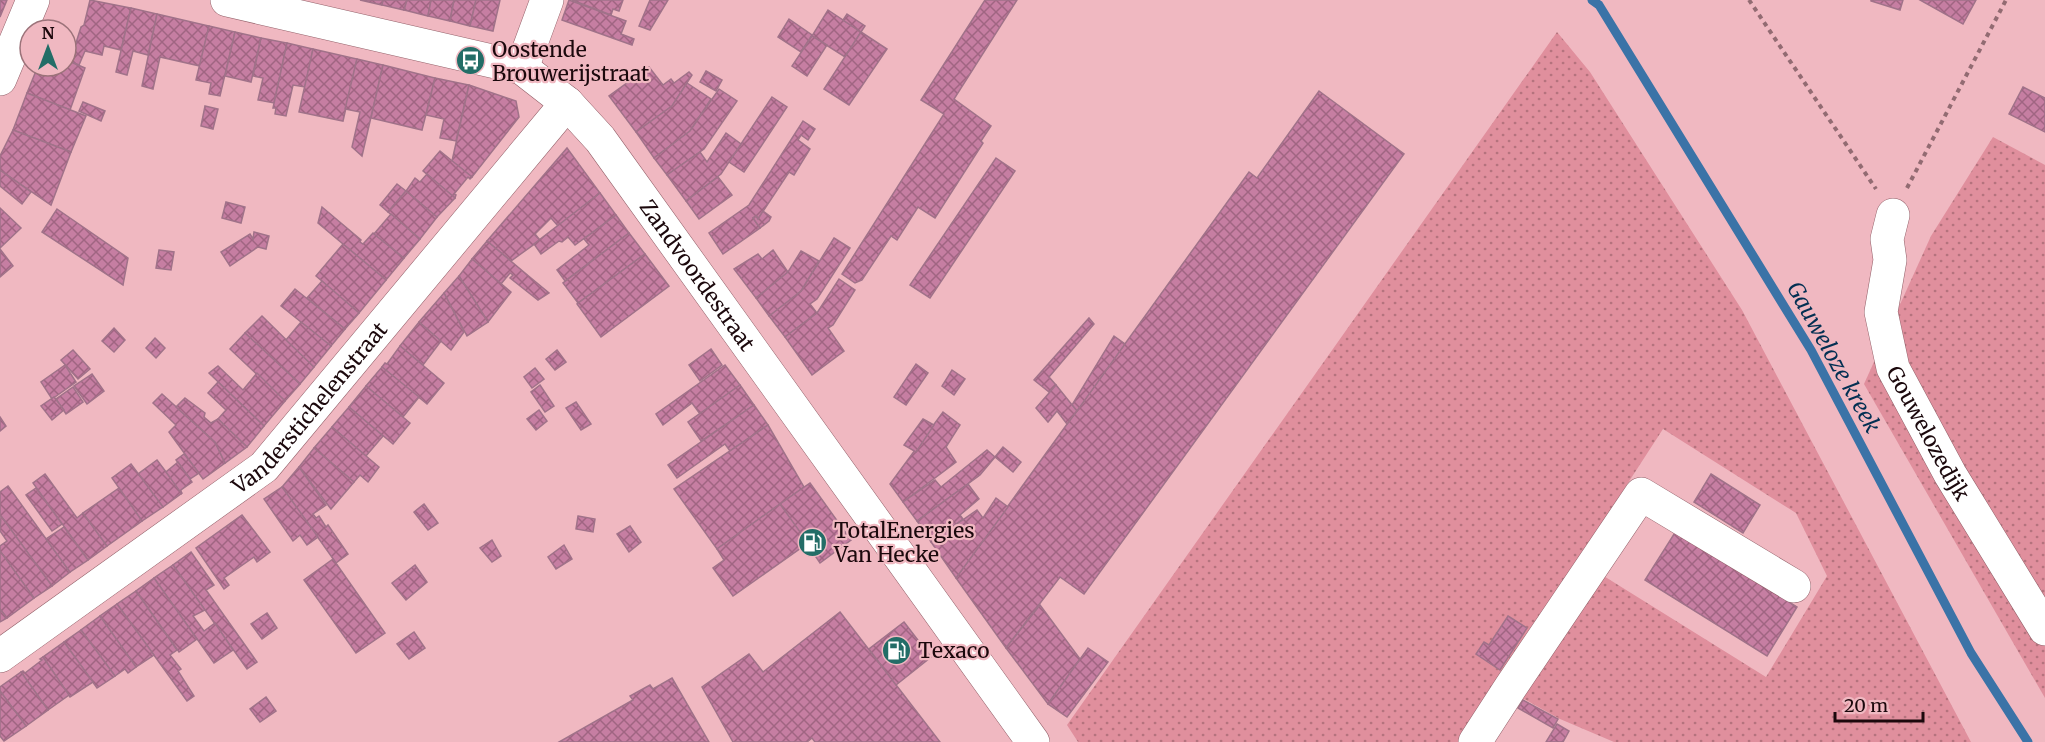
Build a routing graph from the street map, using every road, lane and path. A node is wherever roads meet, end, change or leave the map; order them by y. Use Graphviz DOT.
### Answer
graph roads {
  1 [pos="33,0"];
  2 [pos="227,0"];
  3 [pos="547,0"];
  4 [pos="1749,0"];
  5 [pos="2006,0"];
  6 [pos="522,68"];
  7 [pos="0,79"];
  8 [pos="567,103"];
  9 [pos="1893,215"];
  10 [pos="1794,586"];
  11 [pos="2045,629"];
  12 [pos="0,656"];
  13 [pos="1033,742"];
  14 [pos="1475,742"];
  1 -- 7 [label="street"];
  2 -- 6 [label="street, Zandvoordestraat"];
  3 -- 6 [label="street"];
  4 -- 9 [label="path"];
  5 -- 9 [label="path"];
  6 -- 8 [label="street, Zandvoordestraat"];
  8 -- 12 [label="street, Vanderstichelenstraat"];
  8 -- 13 [label="street, Zandvoordestraat"];
  9 -- 11 [label="street, Gouwelozedijk"];
  10 -- 14 [label="street"];
}
